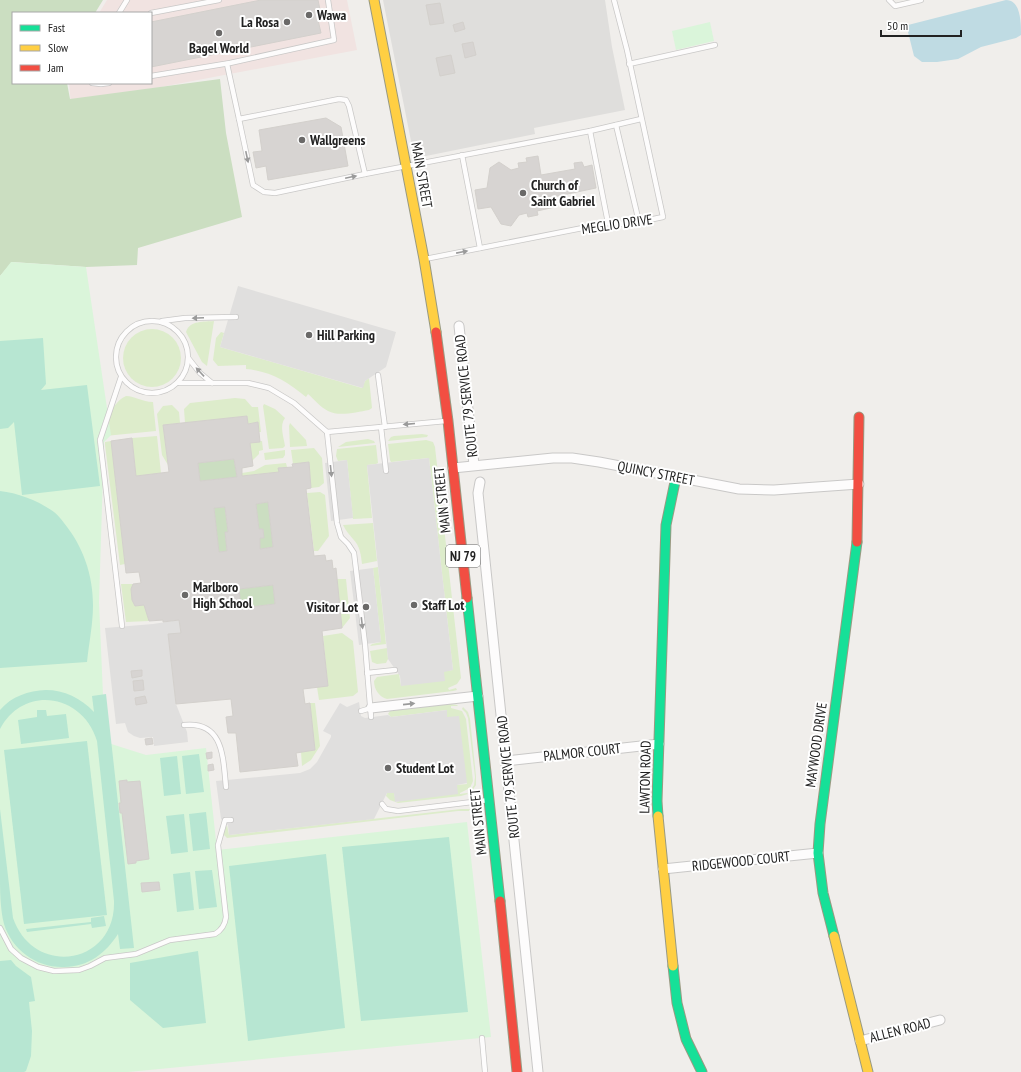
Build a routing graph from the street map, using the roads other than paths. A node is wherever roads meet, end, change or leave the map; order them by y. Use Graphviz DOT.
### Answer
graph roads {
  1 [pos="127,0"];
  2 [pos="220,0"];
  3 [pos="328,0"];
  4 [pos="374,0"];
  5 [pos="614,0"];
  6 [pos="889,0"];
  7 [pos="921,0"];
  8 [pos="120,12"];
  9 [pos="152,13"];
  10 [pos="715,45"];
  11 [pos="227,64"];
  12 [pos="629,64"];
  13 [pos="152,76"];
  14 [pos="239,119"];
  15 [pos="641,119"];
  16 [pos="616,125"];
  17 [pos="590,131"];
  18 [pos="462,155"];
  19 [pos="406,166"];
  20 [pos="365,174"];
  21 [pos="639,222"];
  22 [pos="608,223"];
  23 [pos="480,248"];
  24 [pos="424,259"];
  25 [pos="236,316"];
  26 [pos="161,322"];
  27 [pos="459,326"];
  28 [pos="189,359"];
  29 [pos="378,375"];
  30 [pos="121,376"];
  31 [pos="178,383"];
  32 [pos="212,383"];
  33 [pos="859,417"];
  34 [pos="448,421"];
  35 [pos="383,427"];
  36 [pos="327,432"];
  37 [pos="474,465"];
  38 [pos="453,468"];
  39 [pos="386,471"];
  40 [pos="676,477"];
  41 [pos="480,482"];
  42 [pos="859,484"];
  43 [pos="122,626"];
  44 [pos="395,670"];
  45 [pos="367,673"];
  46 [pos="478,696"];
  47 [pos="360,711"];
  48 [pos="371,713"];
  49 [pos="184,725"];
  50 [pos="659,744"];
  51 [pos="506,761"];
  52 [pos="226,787"];
  53 [pos="490,800"];
  54 [pos="382,804"];
  55 [pos="231,820"];
  56 [pos="818,853"];
  57 [pos="663,869"];
  58 [pos="0,928"];
  59 [pos="940,1020"];
  60 [pos="482,1038"];
  61 [pos="860,1041"];
  62 [pos="485,1072"];
  63 [pos="518,1072"];
  64 [pos="538,1072"];
  65 [pos="702,1072"];
  66 [pos="868,1072"];
  1 -- 8 [label="lane"];
  2 -- 9 [label="lane"];
  3 -- 11 [label="lane"];
  4 -- 19 [label="street, MAIN STREET / NJ 79"];
  5 -- 12 [label="lane, MEGLIO DRIVE"];
  6 -- 7 [label="lane"];
  10 -- 12 [label="lane"];
  11 -- 13 [label="lane"];
  11 -- 14 [label="lane"];
  12 -- 15 [label="lane, MEGLIO DRIVE"];
  14 -- 20 [label="lane, one-way"];
  14 -- 20 [label="lane"];
  15 -- 16 [label="lane"];
  15 -- 21 [label="lane, MEGLIO DRIVE"];
  16 -- 17 [label="lane"];
  16 -- 21 [label="lane"];
  17 -- 18 [label="lane"];
  17 -- 22 [label="lane"];
  18 -- 19 [label="lane"];
  18 -- 23 [label="lane"];
  19 -- 20 [label="lane"];
  19 -- 24 [label="street, MAIN STREET / NJ 79"];
  21 -- 22 [label="lane, MEGLIO DRIVE"];
  22 -- 23 [label="lane, MEGLIO DRIVE"];
  24 -- 23 [label="lane, MEGLIO DRIVE, one-way"];
  24 -- 34 [label="street, MAIN STREET / NJ 79"];
  25 -- 26 [label="lane, one-way"];
  26 -- 28 [label="lane"];
  26 -- 30 [label="lane"];
  27 -- 37 [label="street, ROUTE 79 SERVICE ROAD"];
  28 -- 31 [label="lane"];
  32 -- 28 [label="lane, one-way"];
  29 -- 35 [label="lane"];
  30 -- 31 [label="lane"];
  30 -- 43 [label="lane"];
  31 -- 32 [label="lane"];
  32 -- 36 [label="lane"];
  33 -- 42 [label="street, MAYWOOD DRIVE"];
  34 -- 35 [label="lane, one-way"];
  34 -- 38 [label="street, MAIN STREET / NJ 79"];
  35 -- 36 [label="lane"];
  35 -- 39 [label="lane"];
  36 -- 45 [label="lane, one-way"];
  37 -- 38 [label="street, QUINCY STREET"];
  37 -- 40 [label="street, QUINCY STREET"];
  38 -- 46 [label="street, MAIN STREET / NJ 79"];
  40 -- 42 [label="street, QUINCY STREET"];
  40 -- 50 [label="street, LAWTON ROAD"];
  41 -- 51 [label="street, ROUTE 79 SERVICE ROAD"];
  42 -- 56 [label="street, MAYWOOD DRIVE"];
  44 -- 45 [label="lane"];
  45 -- 48 [label="lane"];
  48 -- 46 [label="street, one-way"];
  46 -- 53 [label="street, MAIN STREET / NJ 79"];
  47 -- 48 [label="lane"];
  49 -- 52 [label="lane"];
  50 -- 51 [label="street, PALMOR COURT"];
  50 -- 57 [label="street, LAWTON ROAD"];
  51 -- 64 [label="street, ROUTE 79 SERVICE ROAD"];
  53 -- 54 [label="lane"];
  53 -- 63 [label="street, MAIN STREET / NJ 79"];
  55 -- 58 [label="lane"];
  56 -- 57 [label="street, RIDGEWOOD COURT"];
  56 -- 61 [label="street, MAYWOOD DRIVE"];
  57 -- 65 [label="street, LAWTON ROAD"];
  59 -- 61 [label="street, ALLEN ROAD"];
  60 -- 62 [label="lane"];
  61 -- 66 [label="street, MAYWOOD DRIVE"];
}
